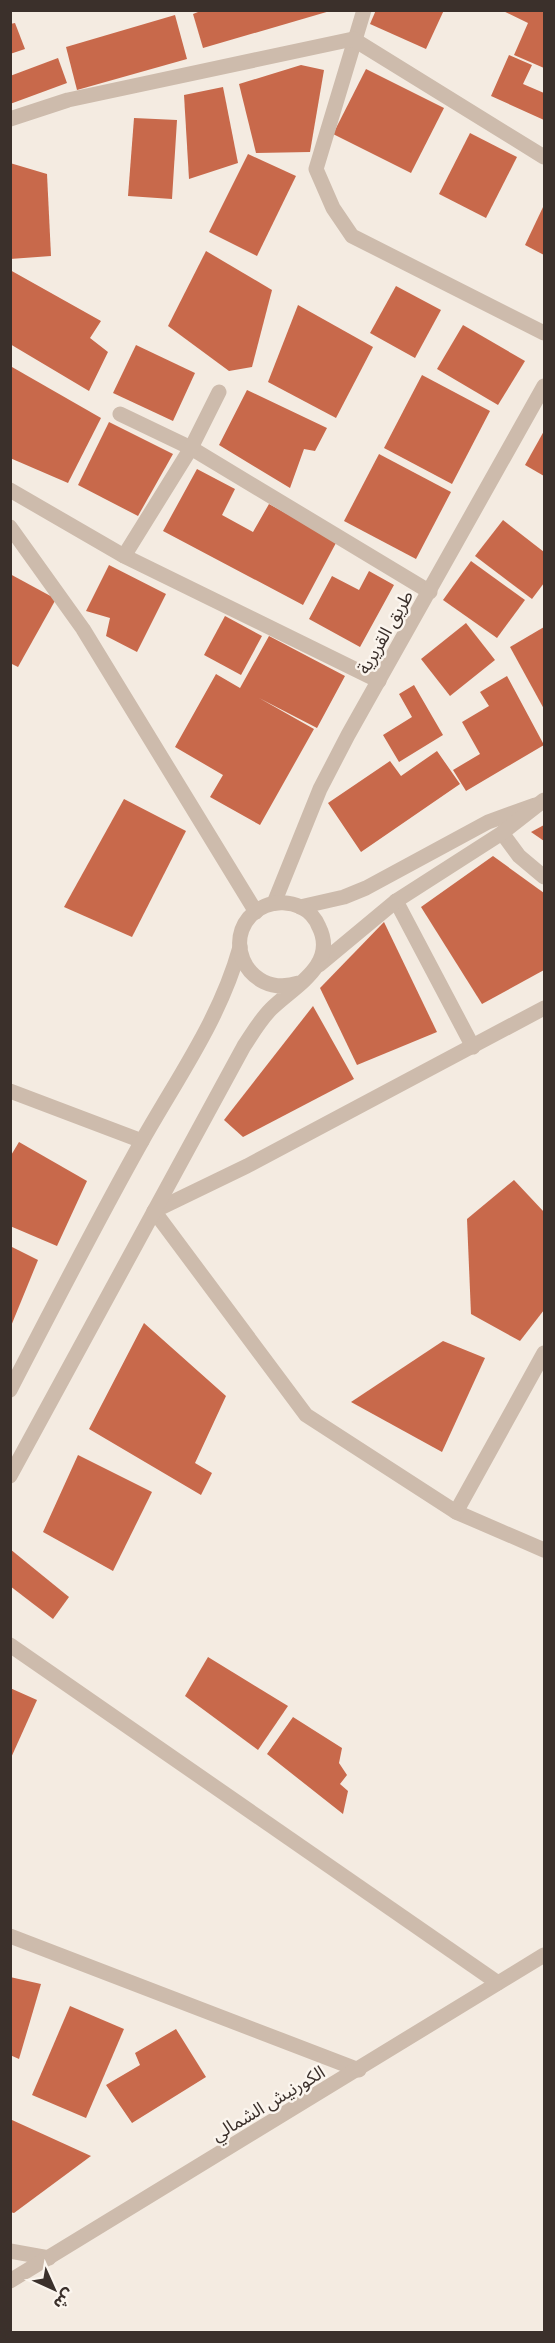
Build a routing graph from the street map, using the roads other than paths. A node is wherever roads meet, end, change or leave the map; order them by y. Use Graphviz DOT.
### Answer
graph roads {
  1 [pos="364,10"];
  2 [pos="353,39"];
  3 [pos="10,119"];
  4 [pos="544,157"];
  5 [pos="544,333"];
  6 [pos="544,386"];
  7 [pos="219,393"];
  8 [pos="120,414"];
  9 [pos="190,448"];
  10 [pos="10,490"];
  11 [pos="10,527"];
  12 [pos="124,556"];
  13 [pos="430,592"];
  14 [pos="379,681"];
  15 [pos="541,802"];
  16 [pos="502,833"];
  17 [pos="544,877"];
  18 [pos="396,901"];
  19 [pos="274,903"];
  20 [pos="300,907"];
  21 [pos="256,912"];
  22 [pos="240,947"];
  23 [pos="319,965"];
  24 [pos="299,983"];
  25 [pos="544,1008"];
  26 [pos="473,1047"];
  27 [pos="10,1091"];
  28 [pos="142,1141"];
  29 [pos="154,1211"];
  30 [pos="544,1353"];
  31 [pos="11,1388"];
  32 [pos="10,1476"];
  33 [pos="456,1512"];
  34 [pos="544,1550"];
  35 [pos="10,1645"];
  36 [pos="10,1936"];
  37 [pos="544,1955"];
  38 [pos="498,1983"];
  39 [pos="359,2070"];
  40 [pos="10,2251"];
  41 [pos="49,2258"];
  42 [pos="10,2282"];
  1 -- 2 [label="street"];
  2 -- 3 [label="street"];
  2 -- 4 [label="street"];
  2 -- 5 [label="street"];
  6 -- 13 [label="street, طريق القريرية"];
  7 -- 9 [label="street"];
  8 -- 9 [label="street"];
  9 -- 12 [label="street"];
  9 -- 13 [label="street"];
  10 -- 12 [label="street"];
  11 -- 21 [label="street"];
  12 -- 14 [label="street"];
  13 -- 14 [label="street, طريق القريرية"];
  14 -- 19 [label="street, طريق القريرية"];
  15 -- 16 [label="street"];
  15 -- 20 [label="street"];
  16 -- 17 [label="street"];
  16 -- 18 [label="street"];
  18 -- 23 [label="street"];
  18 -- 26 [label="street"];
  19 -- 20 [label="street"];
  19 -- 21 [label="street"];
  20 -- 23 [label="street"];
  21 -- 22 [label="street"];
  22 -- 24 [label="street"];
  22 -- 28 [label="street"];
  23 -- 24 [label="street"];
  24 -- 29 [label="street"];
  25 -- 26 [label="street"];
  26 -- 29 [label="street"];
  27 -- 28 [label="street"];
  28 -- 31 [label="street"];
  29 -- 32 [label="street"];
  29 -- 33 [label="street"];
  30 -- 33 [label="street"];
  33 -- 34 [label="street"];
  35 -- 38 [label="street"];
  36 -- 39 [label="street"];
  37 -- 38 [label="street, الكورنيش الشمالي"];
  38 -- 39 [label="street, الكورنيش الشمالي"];
  39 -- 41 [label="street, الكورنيش الشمالي"];
  40 -- 41 [label="street"];
  41 -- 42 [label="street, الكورنيش الشمالي"];
}
